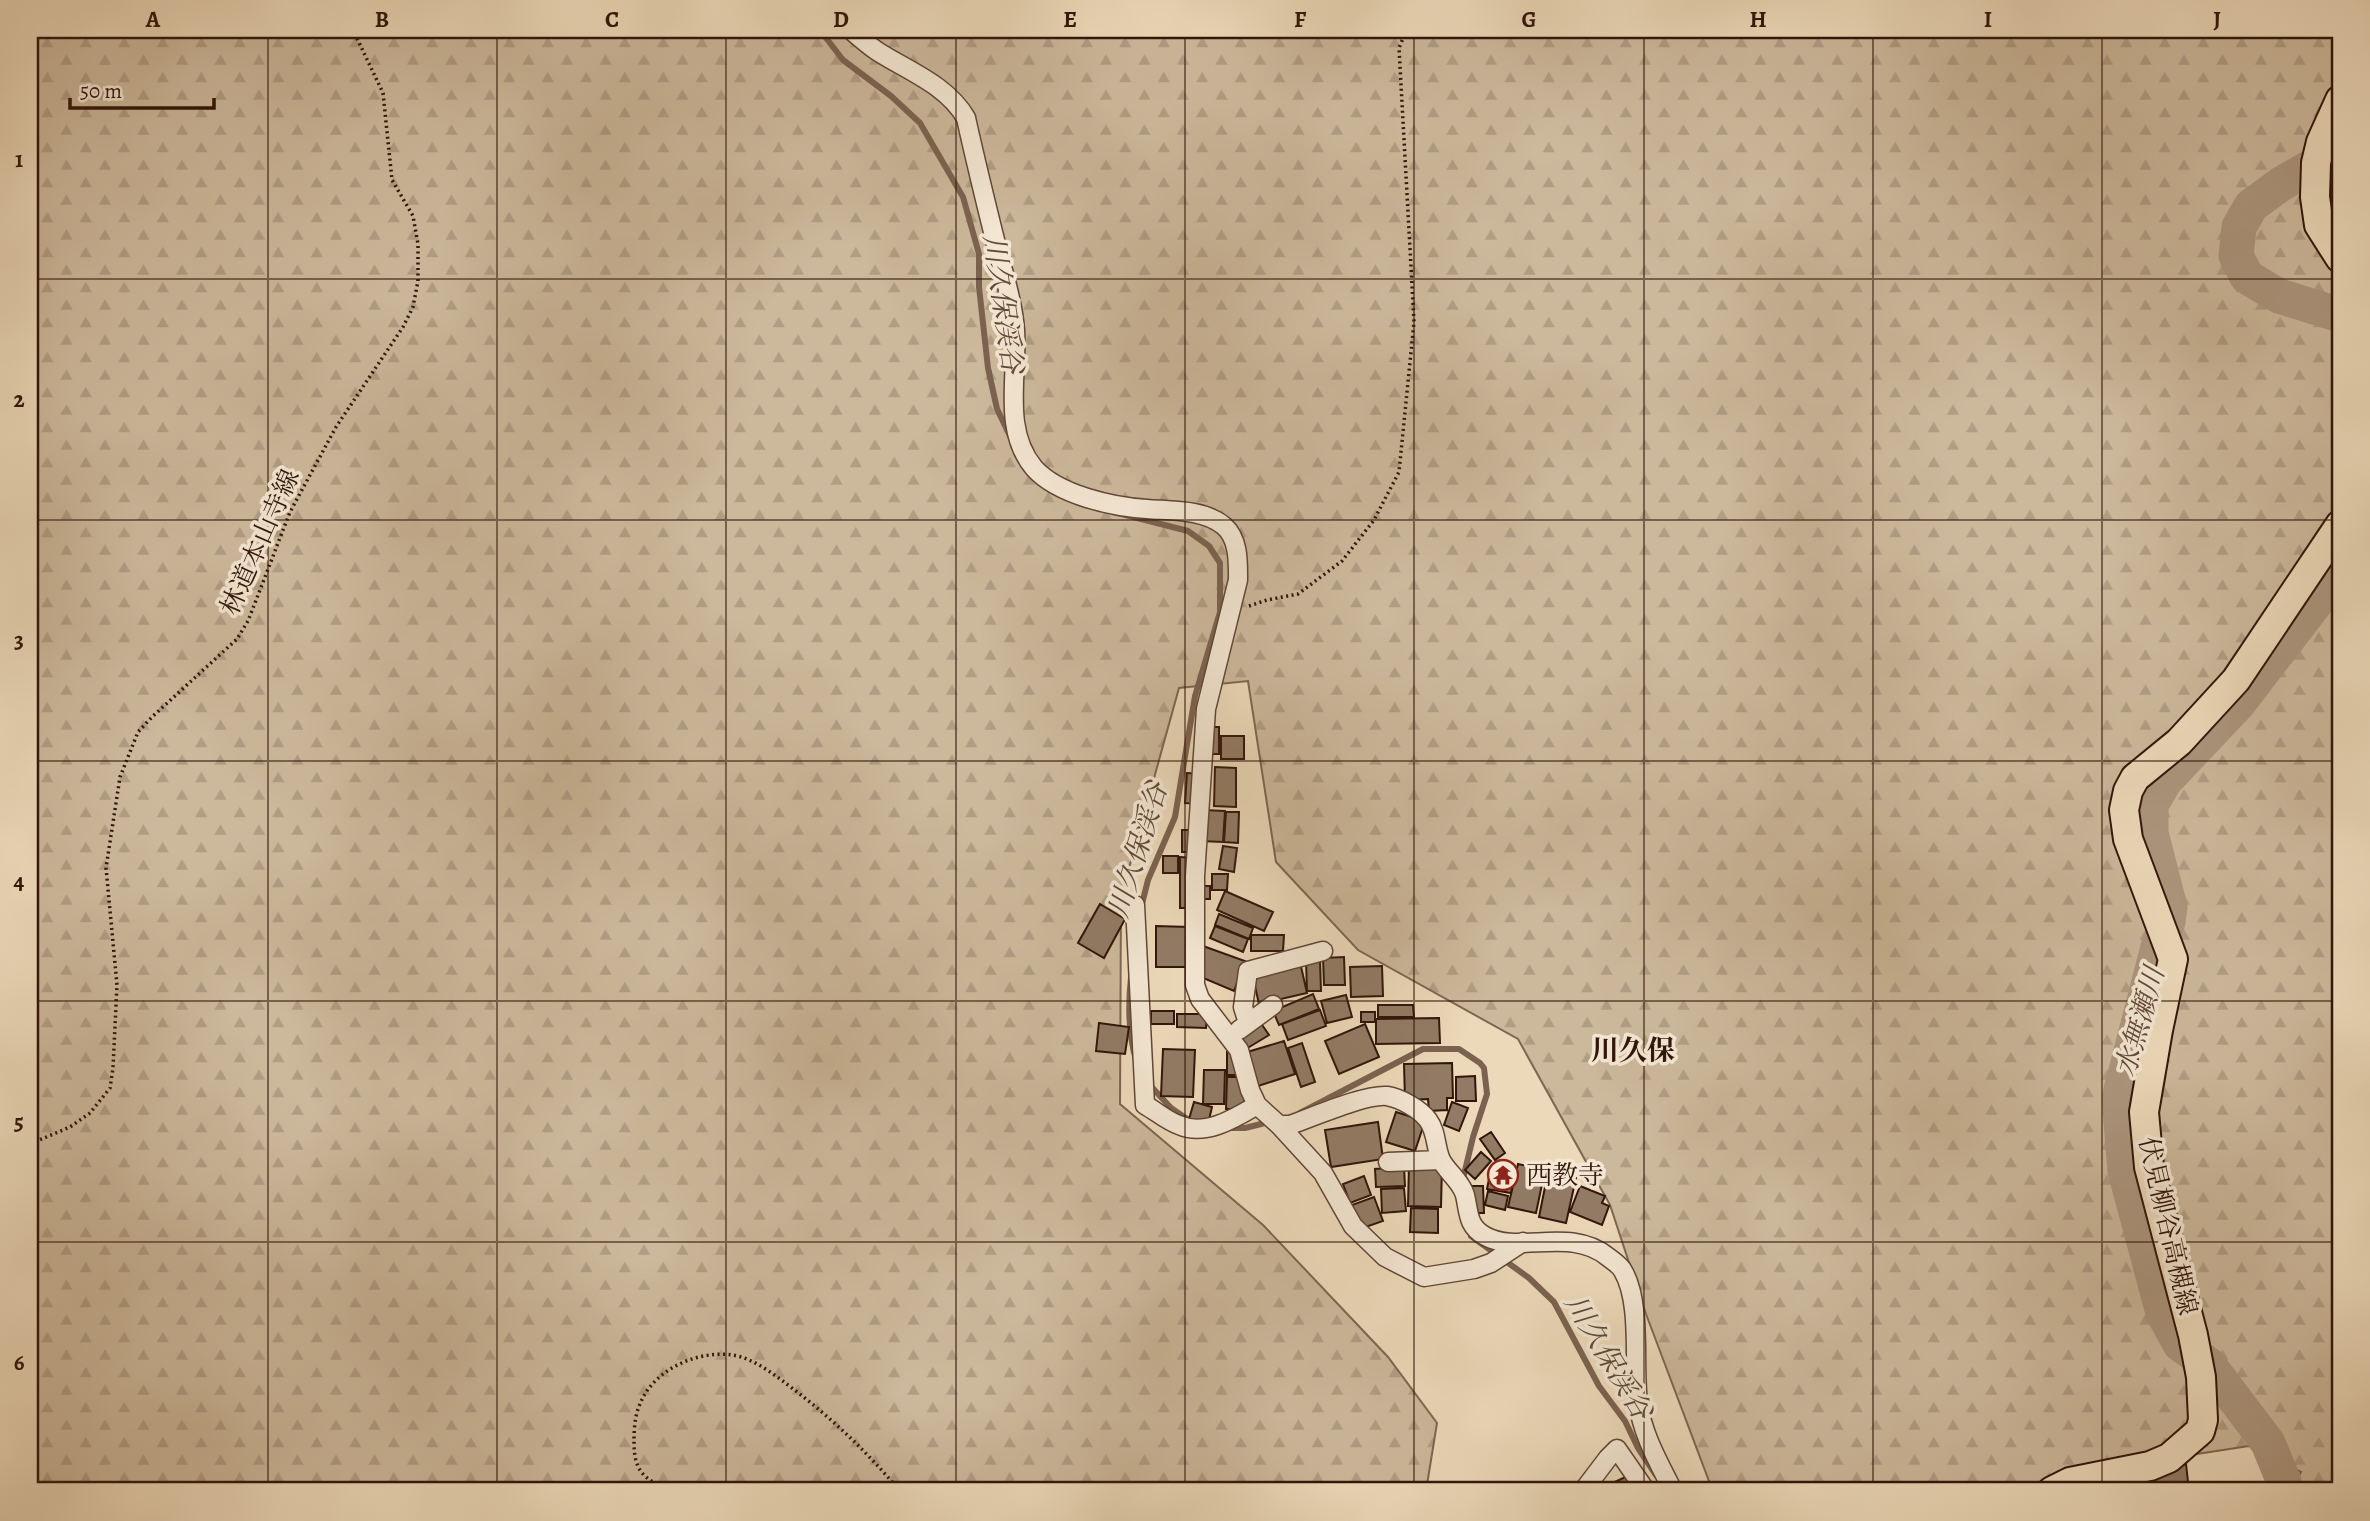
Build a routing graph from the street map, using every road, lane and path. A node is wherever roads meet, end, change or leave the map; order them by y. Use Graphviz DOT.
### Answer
graph roads {
  1 [pos="353,30"];
  2 [pos="851,30"];
  3 [pos="1410,30"];
  4 [pos="2340,100"];
  5 [pos="2340,258"];
  6 [pos="2340,526"];
  7 [pos="1268,600"];
  8 [pos="1135,905"];
  9 [pos="1323,951"];
  10 [pos="1273,1005"];
  11 [pos="1248,1023"];
  12 [pos="1231,1036"];
  13 [pos="1257,1105"];
  14 [pos="1279,1125"];
  15 [pos="30,1144"];
  16 [pos="1441,1160"];
  17 [pos="1388,1162"];
  18 [pos="1523,1242"];
  19 [pos="672,1491"];
  20 [pos="900,1491"];
  21 [pos="1583,1491"];
  22 [pos="1646,1491"];
  23 [pos="1673,1491"];
  24 [pos="2052,1491"];
  1 -- 15 [label="path, 林道本山寺線"];
  2 -- 12 [label="street"];
  3 -- 7 [label="path"];
  4 -- 5 [label="main road"];
  6 -- 24 [label="main road, 伏見柳谷高槻線"];
  8 -- 13 [label="street"];
  9 -- 11 [label="street"];
  10 -- 11 [label="street"];
  11 -- 12 [label="street"];
  12 -- 13 [label="street"];
  13 -- 14 [label="street"];
  14 -- 16 [label="street"];
  14 -- 18 [label="street"];
  16 -- 17 [label="street"];
  16 -- 18 [label="street"];
  18 -- 23 [label="street"];
  19 -- 20 [label="path"];
  21 -- 22 [label="street"];
}
